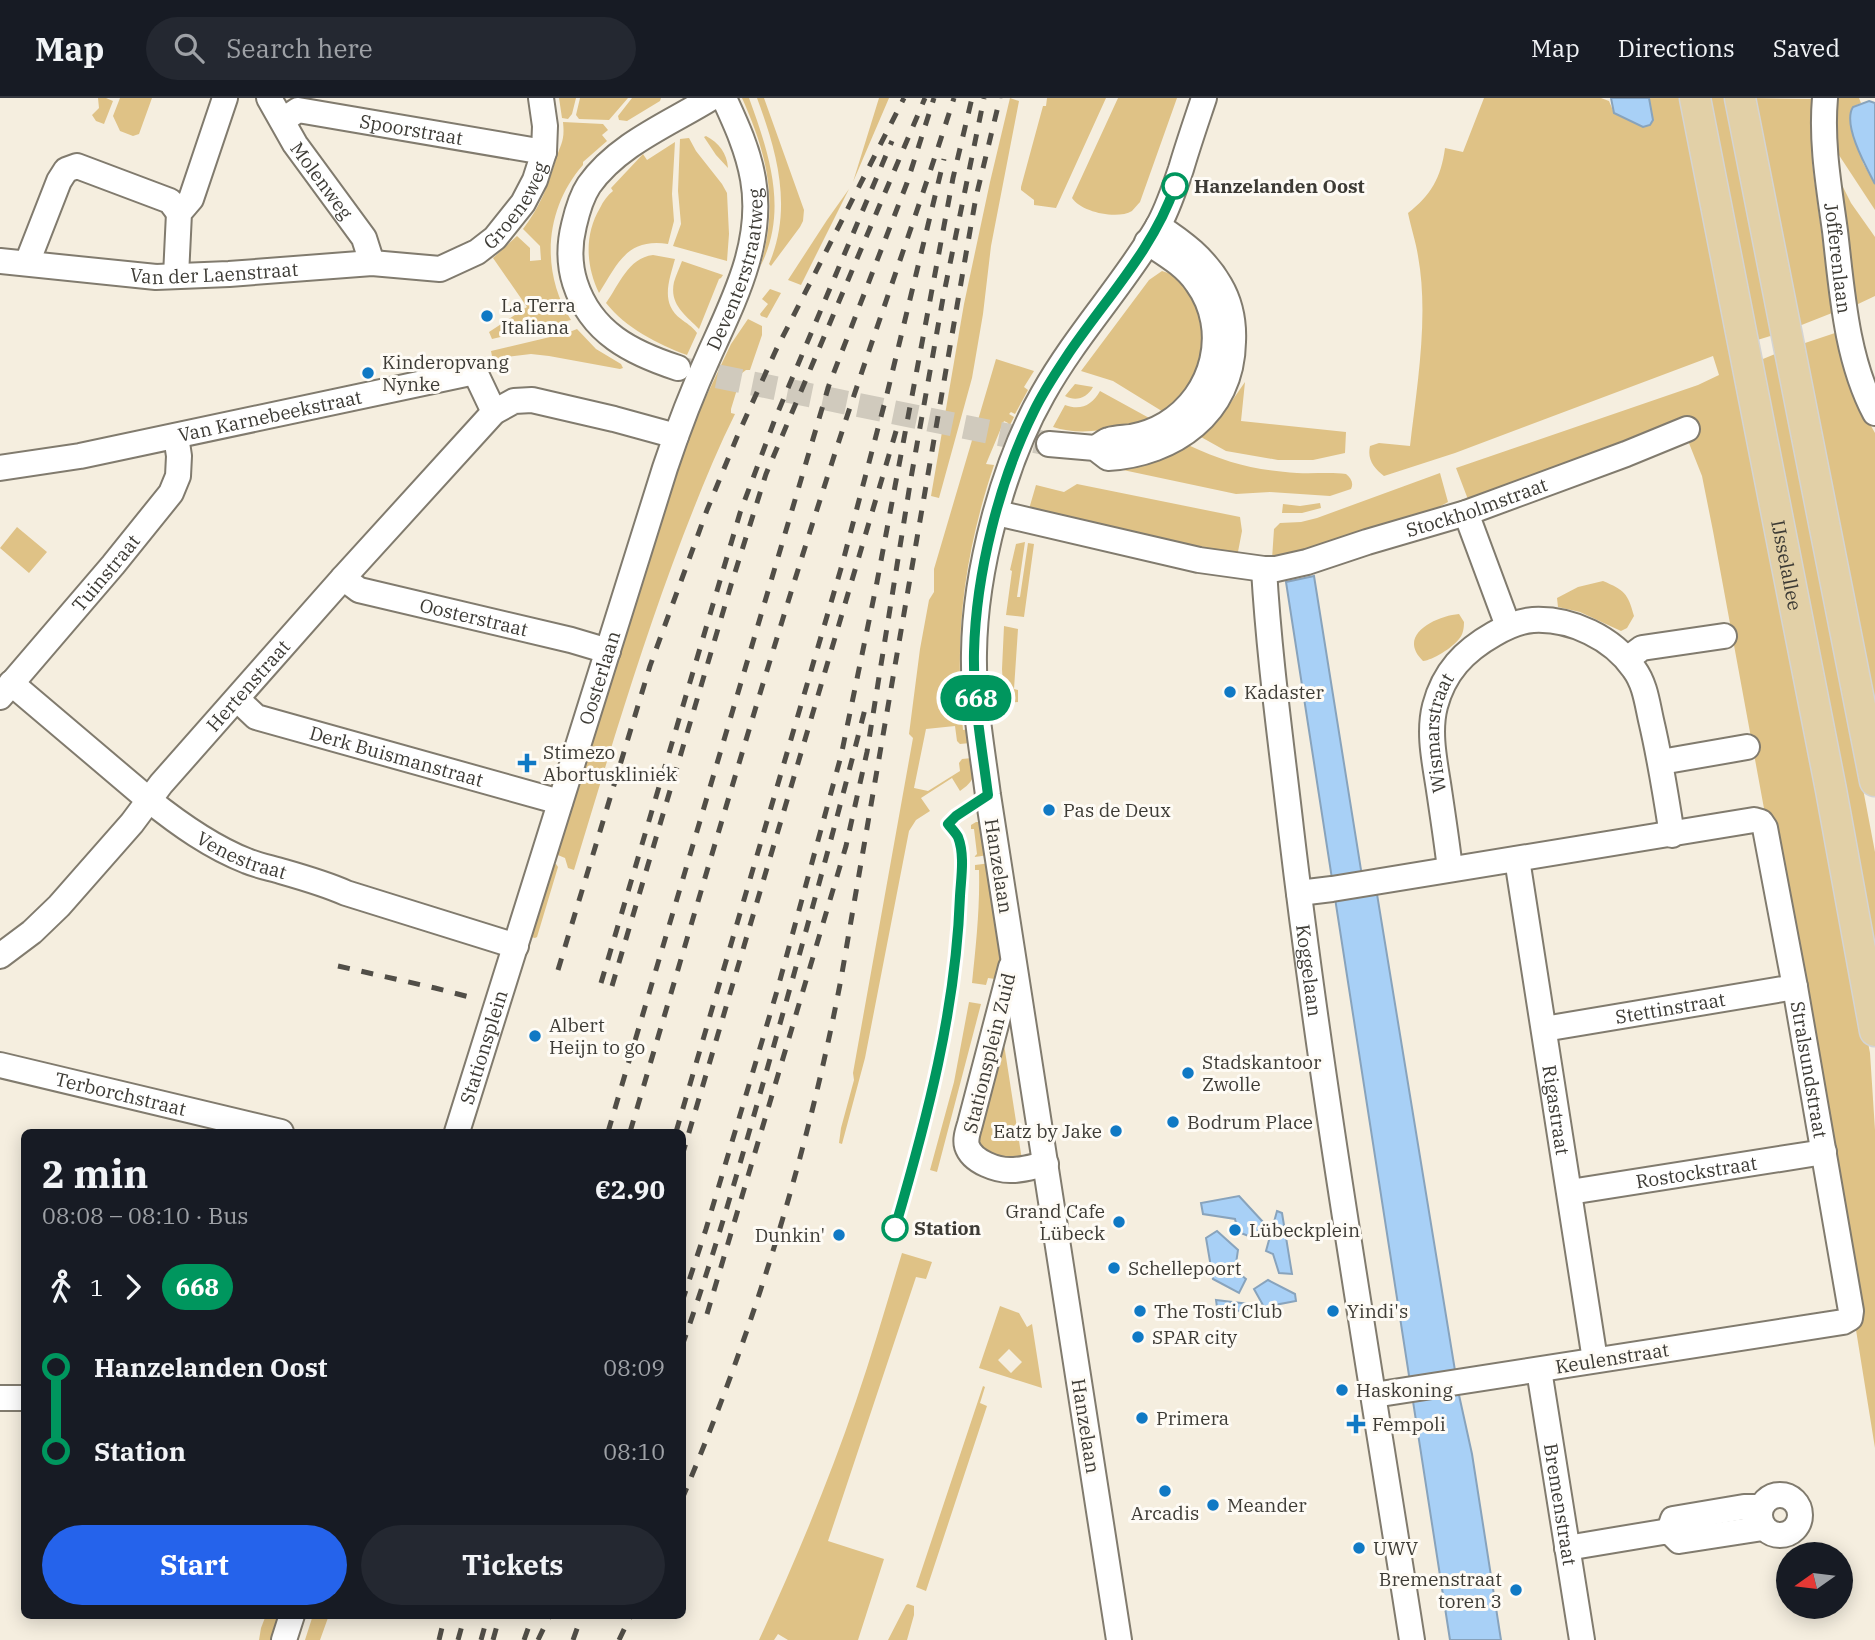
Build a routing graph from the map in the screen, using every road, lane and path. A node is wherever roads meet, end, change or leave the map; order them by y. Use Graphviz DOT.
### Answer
graph roads {
  1 [pos="225,98"];
  2 [pos="269,98"];
  3 [pos="541,98"];
  4 [pos="710,98"];
  5 [pos="724,98"];
  6 [pos="1204,98"];
  7 [pos="1695,98"];
  8 [pos="1740,98"];
  9 [pos="1825,98"];
  10 [pos="283,120"];
  11 [pos="544,152"];
  12 [pos="179,214"];
  13 [pos="1153,234"];
  14 [pos="0,261"];
  15 [pos="372,262"];
  16 [pos="27,263"];
  17 [pos="429,269"];
  18 [pos="176,276"];
  19 [pos="678,368"];
  20 [pos="494,412"];
  21 [pos="1875,413"];
  22 [pos="1687,429"];
  23 [pos="176,436"];
  24 [pos="676,436"];
  25 [pos="1049,444"];
  26 [pos="0,468"];
  27 [pos="997,513"];
  28 [pos="1466,513"];
  29 [pos="1264,569"];
  30 [pos="343,578"];
  31 [pos="1508,626"];
  32 [pos="1724,636"];
  33 [pos="608,651"];
  34 [pos="1627,659"];
  35 [pos="6,690"];
  36 [pos="237,699"];
  37 [pos="1747,747"];
  38 [pos="1661,762"];
  39 [pos="1875,781"];
  40 [pos="149,800"];
  41 [pos="560,802"];
  42 [pos="1672,835"];
  43 [pos="1517,859"];
  44 [pos="1450,869"];
  45 [pos="1299,893"];
  46 [pos="513,954"];
  47 [pos="0,956"];
  48 [pos="1014,956"];
  49 [pos="1795,987"];
  50 [pos="1544,1029"];
  51 [pos="1875,1031"];
  52 [pos="0,1065"];
  53 [pos="268,1129"];
  54 [pos="458,1129"];
  55 [pos="1824,1152"];
  56 [pos="1046,1164"];
  57 [pos="1570,1192"];
  58 [pos="1850,1318"];
  59 [pos="1595,1360"];
  60 [pos="1539,1370"];
  61 [pos="1374,1395"];
  62 [pos="0,1398"];
  63 [pos="21,1398"];
  64 [pos="1762,1518"];
  65 [pos="1567,1548"];
  66 [pos="291,1619"];
  67 [pos="284,1640"];
  68 [pos="1119,1640"];
  69 [pos="1412,1640"];
  70 [pos="1582,1640"];
  1 -- 12 [label="street"];
  2 -- 10 [label="street, Molenweg"];
  3 -- 11 [label="street, Groeneweg"];
  4 -- 19 [label="street"];
  5 -- 24 [label="street, Deventerstraatweg"];
  6 -- 13 [label="street, Hanzelaan"];
  7 -- 51 [label="main road, IJsselallee"];
  8 -- 39 [label="main road"];
  9 -- 21 [label="street, Jofferenlaan"];
  10 -- 11 [label="street, Spoorstraat"];
  10 -- 15 [label="street, Molenweg"];
  11 -- 17 [label="street, Groeneweg"];
  12 -- 16 [label="street"];
  12 -- 18 [label="street"];
  13 -- 25 [label="street"];
  13 -- 27 [label="street, Hanzelaan"];
  14 -- 16 [label="street, Van der Laenstraat"];
  15 -- 17 [label="street, Van der Laenstraat"];
  15 -- 18 [label="street, Van der Laenstraat"];
  16 -- 18 [label="street, Van der Laenstraat"];
  20 -- 23 [label="street, Van Karnebeekstraat"];
  20 -- 24 [label="street"];
  20 -- 30 [label="street, Hertenstraat"];
  22 -- 28 [label="street, Stockholmstraat"];
  23 -- 26 [label="street, Van Karnebeekstraat"];
  23 -- 35 [label="street, Tuinstraat"];
  24 -- 33 [label="street, Oosterlaan"];
  27 -- 29 [label="street"];
  27 -- 48 [label="street, Hanzelaan"];
  28 -- 29 [label="street, Stockholmstraat"];
  28 -- 31 [label="street"];
  29 -- 45 [label="street, Koggelaan"];
  30 -- 33 [label="street, Oosterstraat"];
  30 -- 36 [label="street, Hertenstraat"];
  31 -- 34 [label="street, Wismarstraat"];
  31 -- 44 [label="street, Wismarstraat"];
  32 -- 34 [label="street"];
  33 -- 41 [label="street, Oosterlaan"];
  34 -- 38 [label="street, Wismarstraat"];
  35 -- 40 [label="street, Venestraat"];
  36 -- 40 [label="street, Hertenstraat"];
  36 -- 41 [label="street, Derk Buismanstraat"];
  37 -- 38 [label="street"];
  38 -- 42 [label="street, Wismarstraat"];
  40 -- 46 [label="street, Venestraat"];
  40 -- 47 [label="street, Hertenstraat"];
  41 -- 46 [label="street, Oosterlaan"];
  42 -- 43 [label="street"];
  42 -- 49 [label="street, Stralsundstraat"];
  43 -- 44 [label="street"];
  43 -- 50 [label="street, Rigastraat"];
  44 -- 45 [label="street"];
  45 -- 61 [label="street, Koggelaan"];
  46 -- 54 [label="street, Stationsplein"];
  48 -- 56 [label="street, Hanzelaan"];
  48 -- 56 [label="street, Stationsplein Zuid"];
  49 -- 50 [label="street, Stettinstraat"];
  49 -- 55 [label="street, Stralsundstraat"];
  50 -- 57 [label="street, Rigastraat"];
  52 -- 53 [label="street, Terborchstraat"];
  55 -- 57 [label="street, Rostockstraat"];
  55 -- 58 [label="street, Stralsundstraat"];
  56 -- 68 [label="street, Hanzelaan"];
  57 -- 59 [label="street, Rigastraat"];
  58 -- 59 [label="street, Keulenstraat"];
  59 -- 60 [label="street, Keulenstraat"];
  60 -- 61 [label="street, Keulenstraat"];
  60 -- 65 [label="street, Bremenstraat"];
  61 -- 69 [label="street, Koggelaan"];
  62 -- 63 [label="street"];
  64 -- 65 [label="street"];
  65 -- 70 [label="street, Bremenstraat"];
  66 -- 67 [label="street"];
}
